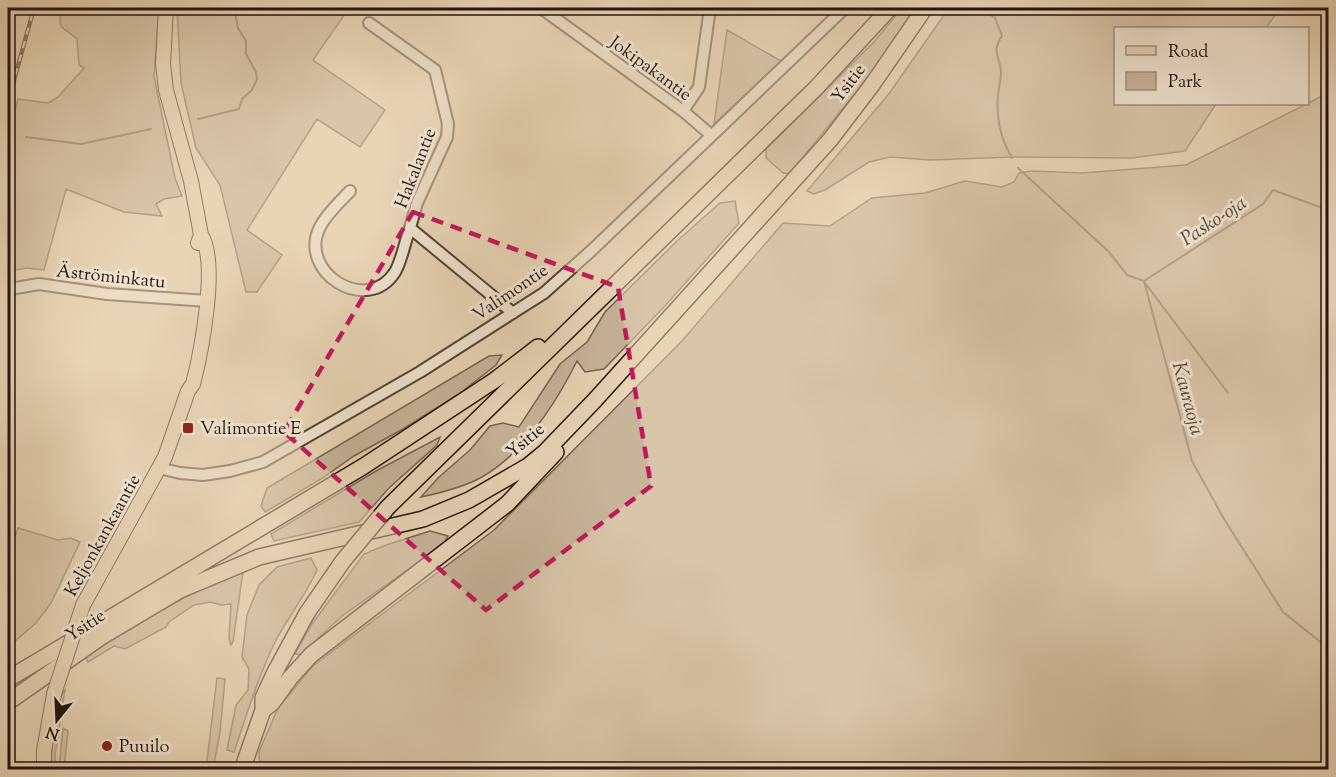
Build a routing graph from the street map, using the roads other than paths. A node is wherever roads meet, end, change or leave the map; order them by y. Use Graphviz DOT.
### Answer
graph roads {
  1 [pos="166,8"];
  2 [pos="541,8"];
  3 [pos="710,8"];
  4 [pos="845,8"];
  5 [pos="890,8"];
  6 [pos="925,8"];
  7 [pos="369,23"];
  8 [pos="683,111"];
  9 [pos="711,135"];
  10 [pos="350,191"];
  11 [pos="410,228"];
  12 [pos="10,289"];
  13 [pos="204,301"];
  14 [pos="513,313"];
  15 [pos="575,323"];
  16 [pos="595,400"];
  17 [pos="159,468"];
  18 [pos="8,679"];
  19 [pos="8,702"];
  20 [pos="263,710"];
  21 [pos="44,770"];
  22 [pos="242,770"];
  1 -- 13 [label="main road, Keljonkankaantie"];
  2 -- 8 [label="street, Jokipakantie"];
  3 -- 8 [label="street"];
  4 -- 9 [label="street, Valimontie"];
  5 -- 15 [label="highway, Ysitie"];
  6 -- 16 [label="highway, Ysitie"];
  7 -- 11 [label="street, Hakalantie"];
  8 -- 9 [label="street, Jokipakantie"];
  9 -- 14 [label="street, Valimontie"];
  10 -- 11 [label="street"];
  11 -- 14 [label="street, Hakalantie"];
  12 -- 13 [label="street, Äströminkatu"];
  13 -- 17 [label="main road, Keljonkankaantie"];
  14 -- 17 [label="street, Valimontie"];
  15 -- 18 [label="highway"];
  15 -- 20 [label="highway, bridge"];
  16 -- 19 [label="highway, Ysitie"];
  16 -- 20 [label="highway"];
  17 -- 21 [label="main road, Keljonkankaantie, bridge"];
  20 -- 22 [label="highway"];
}
